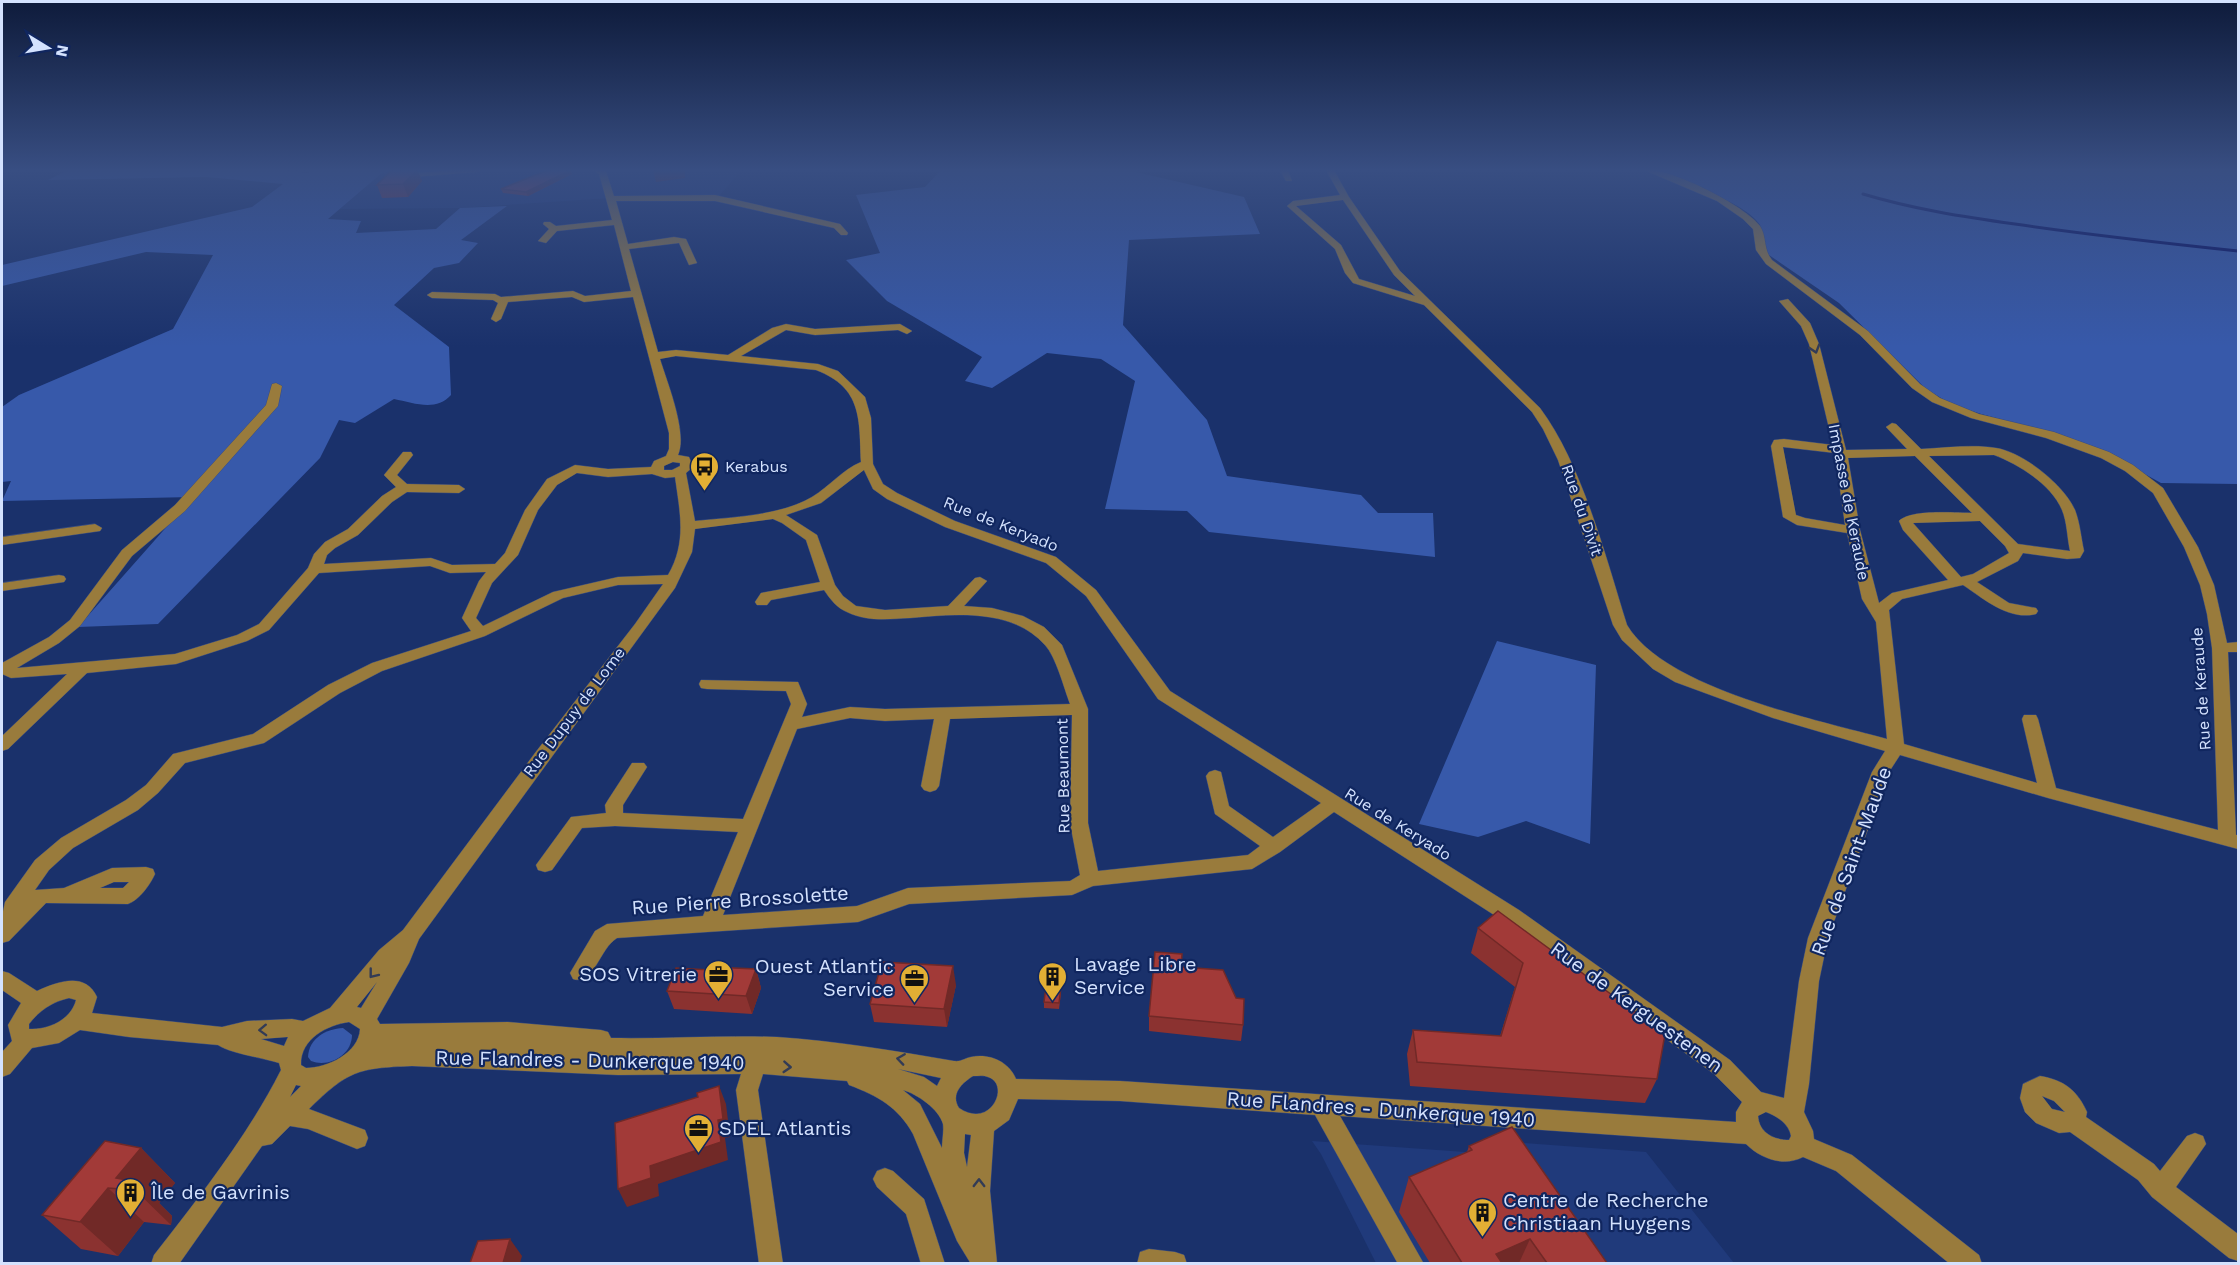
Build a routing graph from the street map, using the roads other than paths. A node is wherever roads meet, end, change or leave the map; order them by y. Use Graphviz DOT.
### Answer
graph roads {
  1 [pos="549,229"];
  2 [pos="618,229"];
  3 [pos="841,229"];
  4 [pos="1314,229"];
  5 [pos="1366,229"];
  6 [pos="1757,229"];
  7 [pos="844,232"];
  8 [pos="543,242"];
  9 [pos="623,247"];
  10 [pos="692,263"];
  11 [pos="574,282"];
  12 [pos="573,294"];
  13 [pos="636,294"];
  14 [pos="432,295"];
  15 [pos="504,300"];
  16 [pos="1784,301"];
  17 [pos="1426,303"];
  18 [pos="496,319"];
  19 [pos="907,331"];
  20 [pos="729,359"];
  21 [pos="656,360"];
  22 [pos="276,386"];
  23 [pos="1892,427"];
  24 [pos="1840,452"];
  25 [pos="1917,452"];
  26 [pos="407,455"];
  27 [pos="671,458"];
  28 [pos="867,464"];
  29 [pos="656,470"];
  30 [pos="680,472"];
  31 [pos="404,488"];
  32 [pos="459,489"];
  33 [pos="774,515"];
  34 [pos="1983,517"];
  35 [pos="690,526"];
  36 [pos="95,528"];
  37 [pos="1853,530"];
  38 [pos="2,541"];
  39 [pos="2014,548"];
  40 [pos="497,568"];
  41 [pos="315,569"];
  42 [pos="59,579"];
  43 [pos="672,579"];
  44 [pos="980,581"];
  45 [pos="1962,581"];
  46 [pos="828,585"];
  47 [pos="2,587"];
  48 [pos="762,602"];
  49 [pos="952,610"];
  50 [pos="2031,611"];
  51 [pos="1884,623"];
  52 [pos="480,633"];
  53 [pos="2238,647"];
  54 [pos="2220,648"];
  55 [pos="83,668"];
  56 [pos="6,671"];
  57 [pos="707,684"];
  58 [pos="1080,709"];
  59 [pos="943,712"];
  60 [pos="2030,719"];
  61 [pos="790,724"];
  62 [pos="2,745"];
  63 [pos="1896,747"];
  64 [pos="638,767"];
  65 [pos="1215,776"];
  66 [pos="930,786"];
  67 [pos="2048,792"];
  68 [pos="1332,804"];
  69 [pos="615,819"];
  70 [pos="749,826"];
  71 [pos="2233,840"];
  72 [pos="1274,847"];
  73 [pos="545,865"];
  74 [pos="1090,879"];
  75 [pos="66,895"];
  76 [pos="1512,916"];
  77 [pos="710,924"];
  78 [pos="4,932"];
  79 [pos="410,936"];
  80 [pos="580,973"];
  81 [pos="2,979"];
  82 [pos="36,1002"];
  83 [pos="338,1014"];
  84 [pos="76,1020"];
  85 [pos="368,1027"];
  86 [pos="305,1031"];
  87 [pos="222,1036"];
  88 [pos="27,1039"];
  89 [pos="352,1063"];
  90 [pos="291,1064"];
  91 [pos="755,1064"];
  92 [pos="2,1067"];
  93 [pos="829,1070"];
  94 [pos="958,1072"];
  95 [pos="328,1076"];
  96 [pos="1010,1090"];
  97 [pos="1757,1103"];
  98 [pos="1322,1105"];
  99 [pos="949,1112"];
  100 [pos="286,1115"];
  101 [pos="1792,1115"];
  102 [pos="2073,1121"];
  103 [pos="984,1124"];
  104 [pos="1752,1134"];
  105 [pos="357,1137"];
  106 [pos="2195,1144"];
  107 [pos="1801,1145"];
  108 [pos="249,1150"];
  109 [pos="885,1179"];
  110 [pos="2160,1189"];
  111 [pos="965,1233"];
  112 [pos="2238,1249"];
  113 [pos="163,1263"];
  114 [pos="771,1263"];
  115 [pos="933,1263"];
  116 [pos="985,1263"];
  117 [pos="1149,1263"];
  118 [pos="1175,1263"];
  119 [pos="1412,1263"];
  120 [pos="1970,1263"];
  1 -- 8 [label="street"];
  2 -- 9 [label="street"];
  3 -- 7 [label="street"];
  4 -- 17 [label="street"];
  5 -- 17 [label="street, Rue du Divit"];
  6 -- 54 [label="street, Rue de Keraude"];
  9 -- 10 [label="street"];
  9 -- 13 [label="street"];
  11 -- 12 [label="street"];
  12 -- 13 [label="street"];
  12 -- 15 [label="street"];
  13 -- 21 [label="street"];
  14 -- 15 [label="street"];
  15 -- 18 [label="street"];
  16 -- 24 [label="street, Impasse de Keraude, one-way"];
  17 -- 63 [label="street, Rue du Divit"];
  19 -- 20 [label="street"];
  20 -- 21 [label="street, Rue de Keryado"];
  20 -- 28 [label="street, Rue de Keryado"];
  21 -- 27 [label="street"];
  22 -- 56 [label="street"];
  23 -- 25 [label="street"];
  24 -- 25 [label="street"];
  24 -- 37 [label="street, Impasse de Keraude"];
  24 -- 37 [label="street"];
  25 -- 34 [label="street"];
  25 -- 39 [label="street"];
  26 -- 31 [label="street"];
  27 -- 29 [label="street"];
  27 -- 30 [label="street, Rue Dupuy de Lome"];
  28 -- 33 [label="street"];
  28 -- 68 [label="street, Rue de Keryado"];
  29 -- 30 [label="street"];
  29 -- 40 [label="street"];
  30 -- 35 [label="street, Rue Dupuy de Lome"];
  31 -- 32 [label="street"];
  31 -- 41 [label="street"];
  33 -- 35 [label="street"];
  33 -- 46 [label="street, Rue Beaumont"];
  34 -- 39 [label="street"];
  34 -- 45 [label="street"];
  35 -- 43 [label="street, Rue Dupuy de Lome"];
  36 -- 38 [label="street"];
  37 -- 51 [label="street, Impasse de Keraude"];
  39 -- 45 [label="street"];
  40 -- 41 [label="street"];
  40 -- 52 [label="street"];
  41 -- 55 [label="street"];
  42 -- 47 [label="street"];
  43 -- 52 [label="street"];
  43 -- 79 [label="street, Rue Dupuy de Lome"];
  44 -- 49 [label="street"];
  45 -- 50 [label="street"];
  45 -- 51 [label="street"];
  46 -- 48 [label="street"];
  46 -- 49 [label="street, Rue Beaumont"];
  49 -- 58 [label="street, Rue Beaumont"];
  51 -- 63 [label="street, Impasse de Keraude"];
  52 -- 78 [label="street"];
  53 -- 54 [label="street"];
  54 -- 71 [label="street, Rue de Keraude"];
  55 -- 56 [label="street"];
  55 -- 62 [label="street"];
  57 -- 61 [label="street"];
  58 -- 59 [label="street"];
  58 -- 74 [label="street, Rue Beaumont"];
  59 -- 61 [label="street"];
  59 -- 66 [label="street"];
  60 -- 67 [label="street"];
  61 -- 70 [label="street"];
  63 -- 67 [label="street, Rue de Saint-Maude"];
  63 -- 101 [label="street, Rue de Saint-Maude"];
  64 -- 69 [label="street"];
  65 -- 72 [label="street"];
  67 -- 71 [label="street, Rue de Saint-Maude"];
  68 -- 72 [label="street, Rue Pierre Brossolette"];
  68 -- 76 [label="street, Rue de Keryado"];
  69 -- 70 [label="street"];
  69 -- 73 [label="street"];
  70 -- 77 [label="street"];
  72 -- 74 [label="street, Rue Pierre Brossolette"];
  74 -- 77 [label="street, Rue Pierre Brossolette"];
  75 -- 78 [label="street"];
  76 -- 97 [label="street, Rue de Kerguestenen"];
  77 -- 80 [label="street, Rue Pierre Brossolette"];
  79 -- 83 [label="street, Rue Dupuy de Lome, one-way"];
  79 -- 85 [label="street, Rue Dupuy de Lome"];
  81 -- 82 [label="street"];
  82 -- 84 [label="street"];
  82 -- 88 [label="street"];
  83 -- 85 [label="street"];
  83 -- 86 [label="street"];
  84 -- 87 [label="street"];
  84 -- 88 [label="street"];
  85 -- 89 [label="street"];
  94 -- 85 [label="street, Rue Flandres - Dunkerque 1940, one-way"];
  86 -- 87 [label="street, one-way"];
  86 -- 90 [label="street"];
  87 -- 90 [label="street"];
  88 -- 92 [label="street"];
  89 -- 91 [label="street, Rue Flandres - Dunkerque 1940"];
  89 -- 95 [label="street"];
  90 -- 95 [label="street"];
  90 -- 108 [label="street"];
  91 -- 93 [label="street, Rue Flandres - Dunkerque 1940, one-way"];
  91 -- 114 [label="street"];
  93 -- 99 [label="street, Rue Flandres - Dunkerque 1940"];
  93 -- 111 [label="street, Rue Flandres - Dunkerque 1940"];
  94 -- 96 [label="street"];
  94 -- 99 [label="street"];
  95 -- 100 [label="street"];
  96 -- 98 [label="street, Rue Flandres - Dunkerque 1940"];
  96 -- 103 [label="street"];
  97 -- 101 [label="street"];
  97 -- 104 [label="street"];
  98 -- 104 [label="street, Rue Flandres - Dunkerque 1940"];
  98 -- 119 [label="street"];
  99 -- 103 [label="street"];
  99 -- 111 [label="street"];
  100 -- 105 [label="street"];
  100 -- 108 [label="street"];
  101 -- 107 [label="street"];
  102 -- 110 [label="street"];
  116 -- 103 [label="street, one-way"];
  104 -- 107 [label="street"];
  106 -- 110 [label="street"];
  107 -- 120 [label="street"];
  108 -- 113 [label="street"];
  109 -- 115 [label="street"];
  110 -- 112 [label="street"];
  111 -- 116 [label="street, Rue Flandres - Dunkerque 1940"];
  117 -- 118 [label="street"];
}
